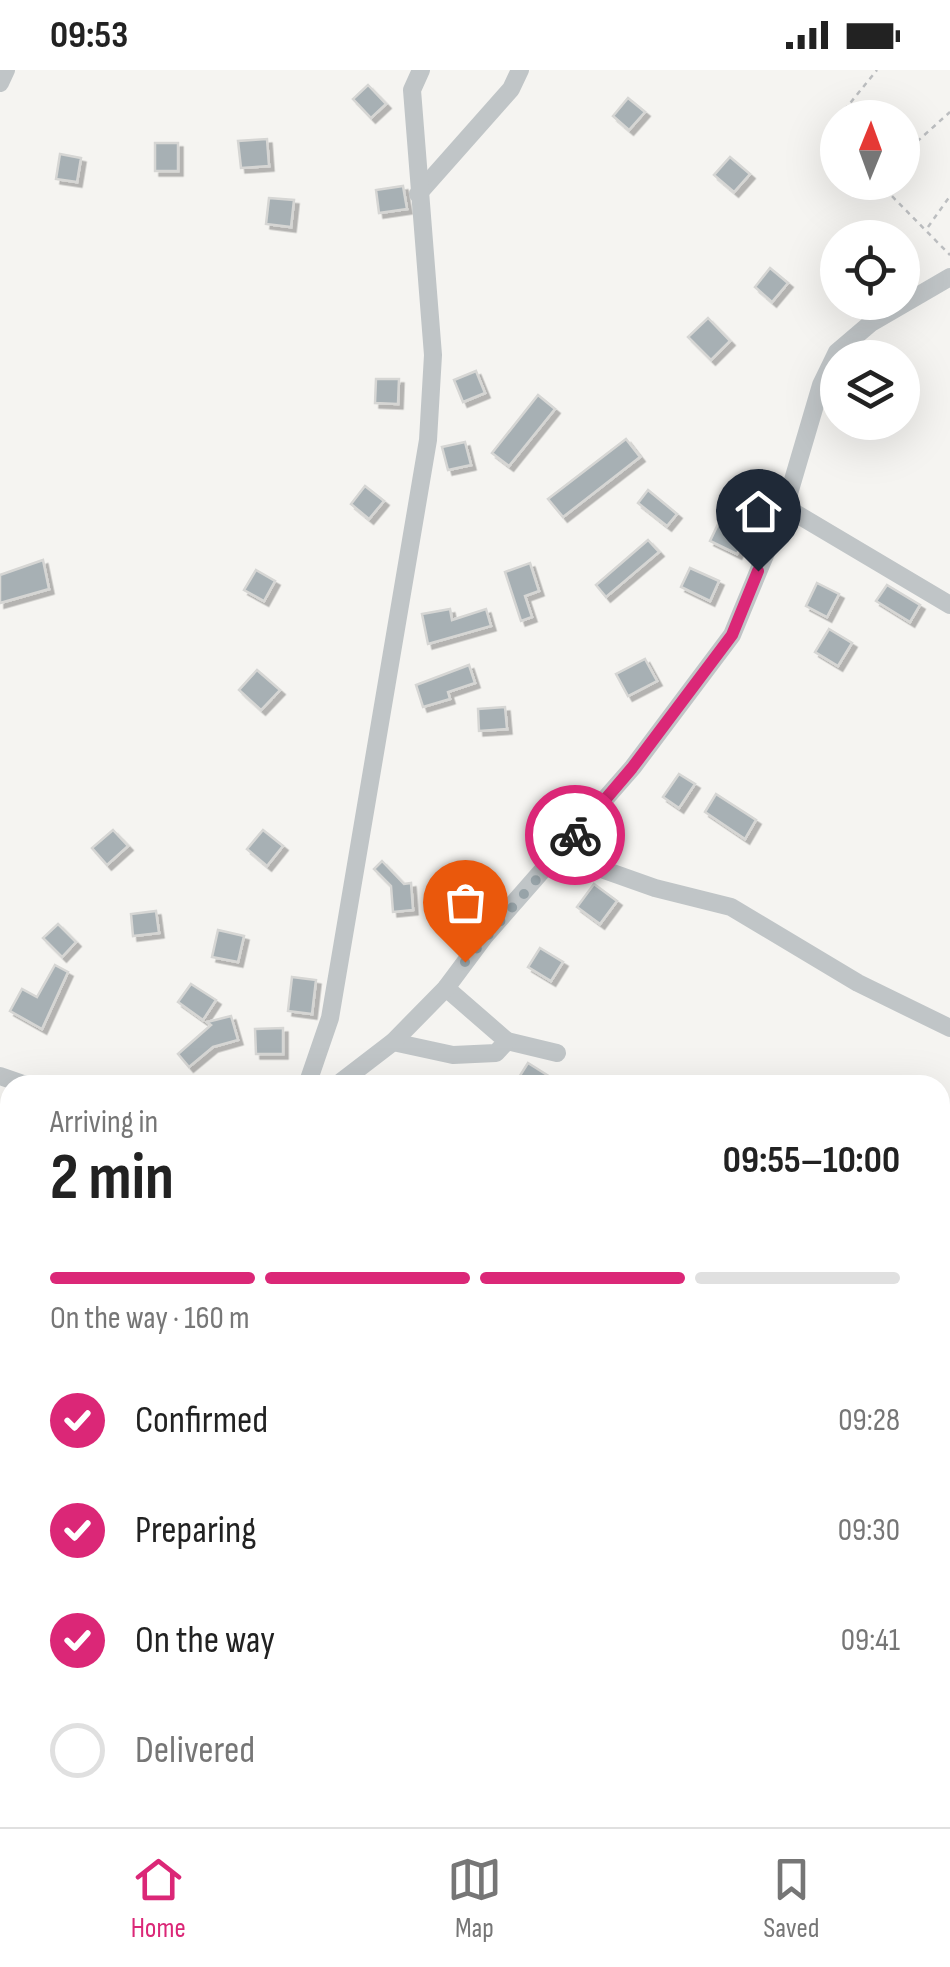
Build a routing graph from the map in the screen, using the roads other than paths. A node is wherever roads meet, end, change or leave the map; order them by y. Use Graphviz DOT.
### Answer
graph roads {
  1 [pos="6,70"];
  2 [pos="421,70"];
  3 [pos="520,70"];
  4 [pos="0,83"];
  5 [pos="418,194"];
  6 [pos="950,277"];
  7 [pos="785,507"];
  8 [pos="950,606"];
  9 [pos="559,854"];
  10 [pos="446,988"];
  11 [pos="950,1028"];
  12 [pos="507,1041"];
  13 [pos="393,1042"];
  14 [pos="558,1053"];
  15 [pos="311,1075"];
  16 [pos="350,1075"];
  1 -- 4 [label="street"];
  2 -- 5 [label="street"];
  3 -- 5 [label="street"];
  5 -- 15 [label="street"];
  6 -- 7 [label="street"];
  7 -- 8 [label="street"];
  7 -- 9 [label="street"];
  9 -- 10 [label="street"];
  9 -- 11 [label="street"];
  10 -- 12 [label="street"];
  10 -- 13 [label="street"];
  12 -- 13 [label="street"];
  12 -- 14 [label="street"];
  13 -- 16 [label="street"];
}
